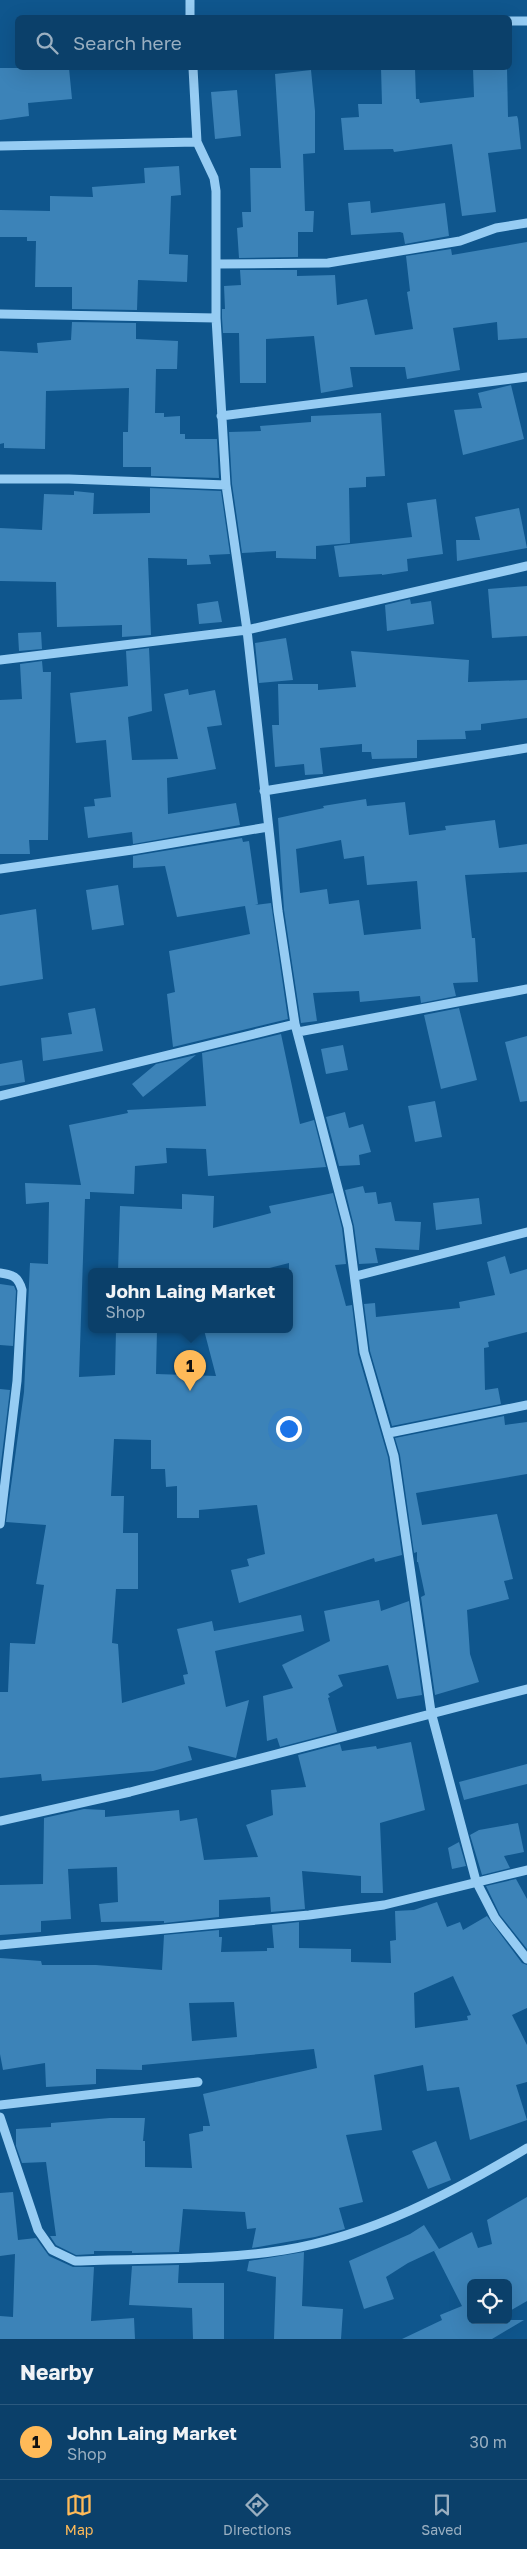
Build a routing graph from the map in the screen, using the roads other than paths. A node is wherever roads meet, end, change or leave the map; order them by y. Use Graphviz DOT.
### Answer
graph roads {
  1 [pos="190,0"];
  2 [pos="190,15"];
  3 [pos="512,21"];
  4 [pos="527,21"];
  5 [pos="193,70"];
  6 [pos="198,142"];
  7 [pos="0,146"];
  8 [pos="527,223"];
  9 [pos="217,264"];
  10 [pos="0,314"];
  11 [pos="216,318"];
  12 [pos="527,377"];
  13 [pos="221,416"];
  14 [pos="0,479"];
  15 [pos="226,485"];
  16 [pos="527,566"];
  17 [pos="247,630"];
  18 [pos="0,660"];
  19 [pos="527,748"];
  20 [pos="264,791"];
  21 [pos="268,827"];
  22 [pos="0,869"];
  23 [pos="527,988"];
  24 [pos="297,1028"];
  25 [pos="0,1096"];
  26 [pos="527,1232"];
  27 [pos="0,1273"];
  28 [pos="356,1276"];
  29 [pos="527,1405"];
  30 [pos="389,1434"];
  31 [pos="0,1524"];
  32 [pos="527,1689"];
  33 [pos="432,1712"];
  34 [pos="0,1821"];
  35 [pos="527,1870"];
  36 [pos="476,1881"];
  37 [pos="0,1945"];
  38 [pos="527,1959"];
  39 [pos="198,2082"];
  40 [pos="0,2105"];
  41 [pos="0,2117"];
  42 [pos="527,2148"];
  1 -- 2 [label="street"];
  3 -- 4 [label="street"];
  5 -- 6 [label="street"];
  6 -- 7 [label="street"];
  6 -- 9 [label="street"];
  8 -- 9 [label="street"];
  9 -- 11 [label="street"];
  10 -- 11 [label="street"];
  11 -- 13 [label="street"];
  12 -- 13 [label="street"];
  13 -- 15 [label="street"];
  14 -- 15 [label="street"];
  15 -- 17 [label="street"];
  16 -- 17 [label="street"];
  17 -- 18 [label="street"];
  17 -- 20 [label="street"];
  19 -- 20 [label="street"];
  20 -- 21 [label="street"];
  21 -- 22 [label="street"];
  21 -- 24 [label="street"];
  23 -- 24 [label="street"];
  24 -- 25 [label="street"];
  24 -- 28 [label="street"];
  26 -- 28 [label="street"];
  27 -- 31 [label="street"];
  28 -- 30 [label="street"];
  29 -- 30 [label="street"];
  30 -- 33 [label="street"];
  32 -- 33 [label="street"];
  33 -- 34 [label="street"];
  33 -- 36 [label="street"];
  35 -- 36 [label="street"];
  36 -- 37 [label="street"];
  36 -- 38 [label="street"];
  39 -- 40 [label="street"];
  41 -- 42 [label="street"];
}
